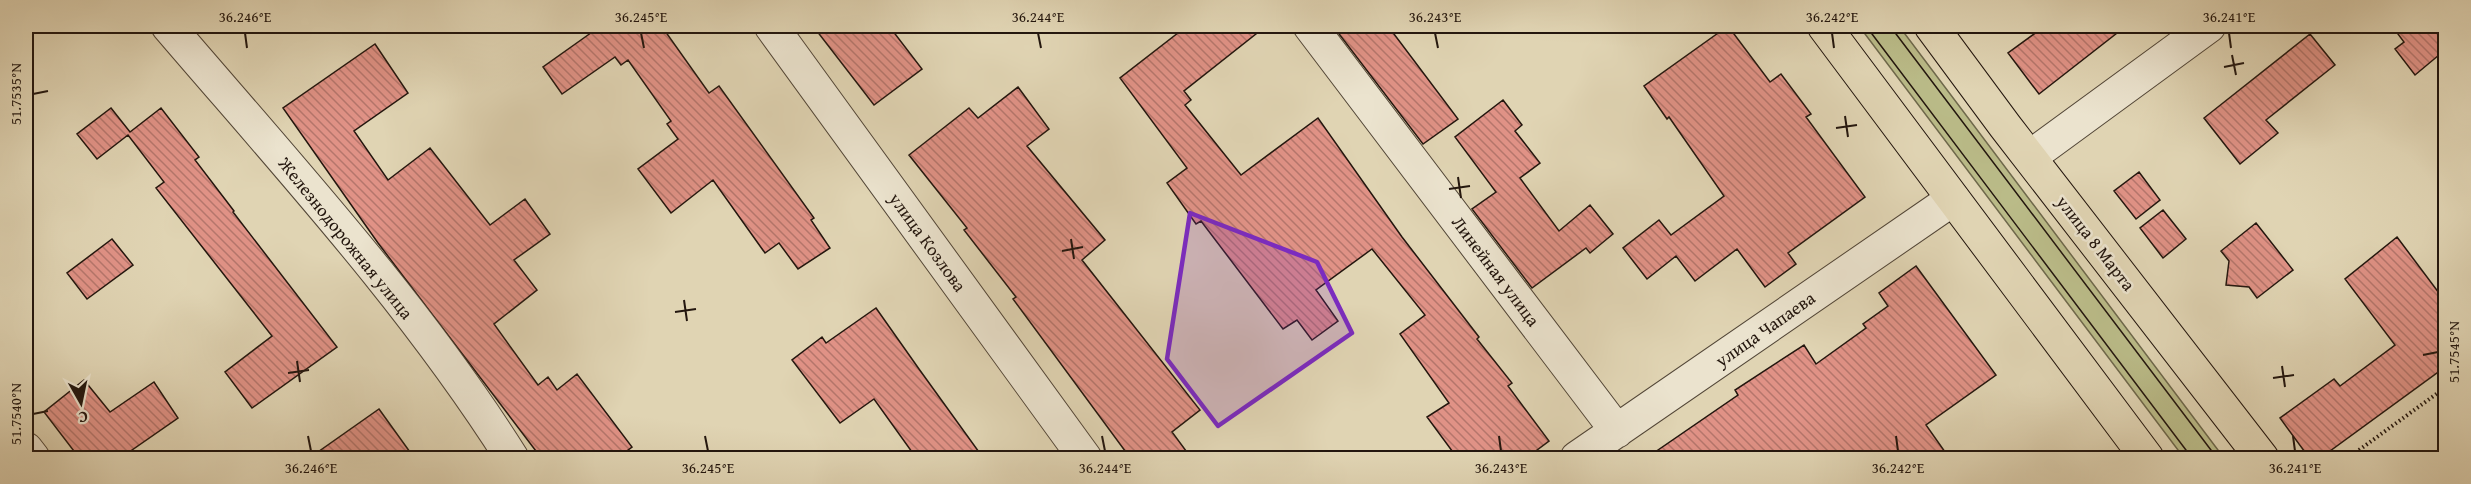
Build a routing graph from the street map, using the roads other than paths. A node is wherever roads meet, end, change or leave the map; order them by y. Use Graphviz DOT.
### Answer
graph roads {
  1 [pos="168,26"];
  2 [pos="771,26"];
  3 [pos="1310,26"];
  4 [pos="1824,26"];
  5 [pos="1931,26"];
  6 [pos="2209,26"];
  7 [pos="2030,157"];
  8 [pos="1953,199"];
  9 [pos="1617,431"];
  10 [pos="26,449"];
  11 [pos="33,459"];
  12 [pos="512,459"];
  13 [pos="1085,459"];
  14 [pos="1577,459"];
  15 [pos="2147,459"];
  16 [pos="2262,459"];
  1 -- 12 [label="street, Железнодорожная улица"];
  2 -- 13 [label="street, улица Козлова"];
  3 -- 9 [label="street, Линейная улица"];
  4 -- 8 [label="main road"];
  5 -- 7 [label="main road, улица 8 Марта"];
  6 -- 7 [label="street"];
  7 -- 16 [label="main road, улица 8 Марта"];
  8 -- 9 [label="street, улица Чапаева"];
  8 -- 15 [label="main road"];
  9 -- 14 [label="street, улица Чапаева"];
  10 -- 11 [label="street"];
}
